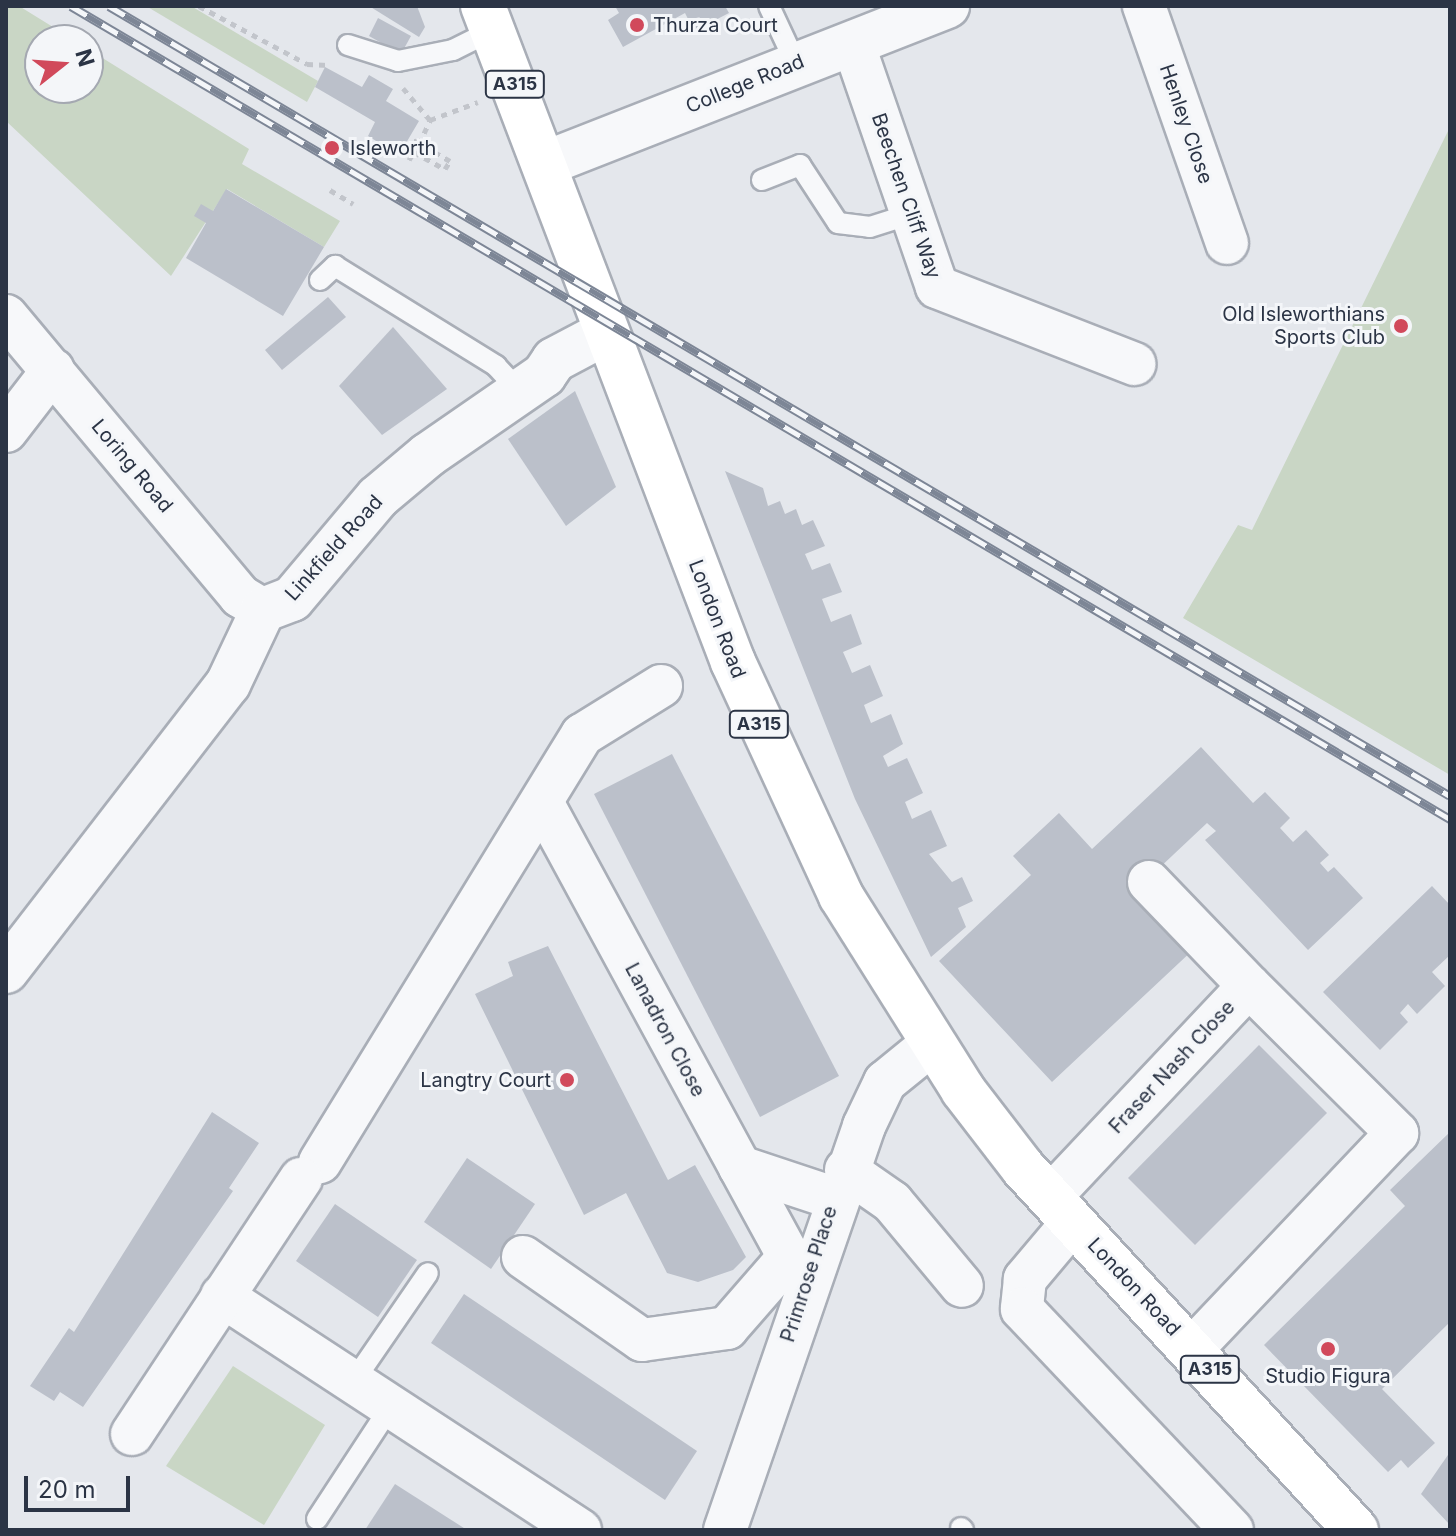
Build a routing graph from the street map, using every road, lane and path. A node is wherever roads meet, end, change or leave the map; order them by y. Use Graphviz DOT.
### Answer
graph roads {
  1 [pos="199,6"];
  2 [pos="769,6"];
  3 [pos="947,6"];
  4 [pos="1144,6"];
  5 [pos="488,18"];
  6 [pos="853,43"];
  7 [pos="348,45"];
  8 [pos="796,64"];
  9 [pos="340,68"];
  10 [pos="396,80"];
  11 [pos="516,88"];
  12 [pos="430,120"];
  13 [pos="410,138"];
  14 [pos="419,144"];
  15 [pos="409,160"];
  16 [pos="544,164"];
  17 [pos="762,180"];
  18 [pos="330,190"];
  19 [pos="353,204"];
  20 [pos="911,214"];
  21 [pos="1227,243"];
  22 [pos="320,280"];
  23 [pos="6,316"];
  24 [pos="605,333"];
  25 [pos="1134,364"];
  26 [pos="53,370"];
  27 [pos="527,386"];
  28 [pos="6,431"];
  29 [pos="263,610"];
  30 [pos="661,686"];
  31 [pos="544,806"];
  32 [pos="1149,882"];
  33 [pos="6,971"];
  34 [pos="1249,986"];
  35 [pos="933,1043"];
  36 [pos="740,1167"];
  37 [pos="840,1184"];
  38 [pos="1061,1210"];
  39 [pos="523,1257"];
  40 [pos="428,1273"];
  41 [pos="962,1286"];
  42 [pos="222,1296"];
  43 [pos="1192,1349"];
  44 [pos="353,1382"];
  45 [pos="391,1406"];
  46 [pos="132,1434"];
  47 [pos="317,1519"];
  48 [pos="580,1530"];
  49 [pos="725,1530"];
  50 [pos="1232,1530"];
  51 [pos="1356,1530"];
  1 -- 9 [label="path"];
  2 -- 8 [label="lane"];
  3 -- 6 [label="street, College Road"];
  4 -- 21 [label="street, Henley Close"];
  5 -- 7 [label="lane"];
  5 -- 11 [label="main road, London Road / A315"];
  6 -- 8 [label="street, College Road"];
  6 -- 20 [label="street, Beechen Cliff Way"];
  8 -- 16 [label="street, College Road"];
  10 -- 12 [label="path"];
  11 -- 12 [label="path"];
  11 -- 16 [label="main road, London Road / A315"];
  12 -- 14 [label="path"];
  13 -- 14 [label="path"];
  14 -- 15 [label="path"];
  16 -- 24 [label="main road, London Road / A315"];
  17 -- 20 [label="lane"];
  18 -- 19 [label="path"];
  20 -- 25 [label="street, Beechen Cliff Way"];
  22 -- 27 [label="lane"];
  23 -- 26 [label="street, Loring Road"];
  24 -- 27 [label="street, Linkfield Road"];
  24 -- 35 [label="main road, London Road / A315"];
  26 -- 28 [label="street"];
  26 -- 29 [label="street, Loring Road"];
  27 -- 29 [label="street, Linkfield Road"];
  29 -- 33 [label="street, Linkfield Road"];
  30 -- 31 [label="street"];
  31 -- 36 [label="street, Lanadron Close"];
  31 -- 42 [label="street"];
  32 -- 34 [label="street"];
  34 -- 38 [label="street, Fraser Nash Close"];
  34 -- 43 [label="street, Fraser Nash Close"];
  35 -- 37 [label="street, Primrose Place"];
  35 -- 38 [label="main road, London Road / A315"];
  36 -- 37 [label="street"];
  36 -- 39 [label="street, Lanadron Close"];
  37 -- 41 [label="street"];
  37 -- 49 [label="street, Primrose Place"];
  38 -- 43 [label="main road, London Road / A315"];
  38 -- 50 [label="street, London Road"];
  40 -- 44 [label="lane"];
  42 -- 44 [label="street"];
  42 -- 46 [label="street"];
  43 -- 51 [label="main road, London Road / A315"];
  44 -- 45 [label="street"];
  45 -- 47 [label="lane"];
  45 -- 48 [label="street"];
}
